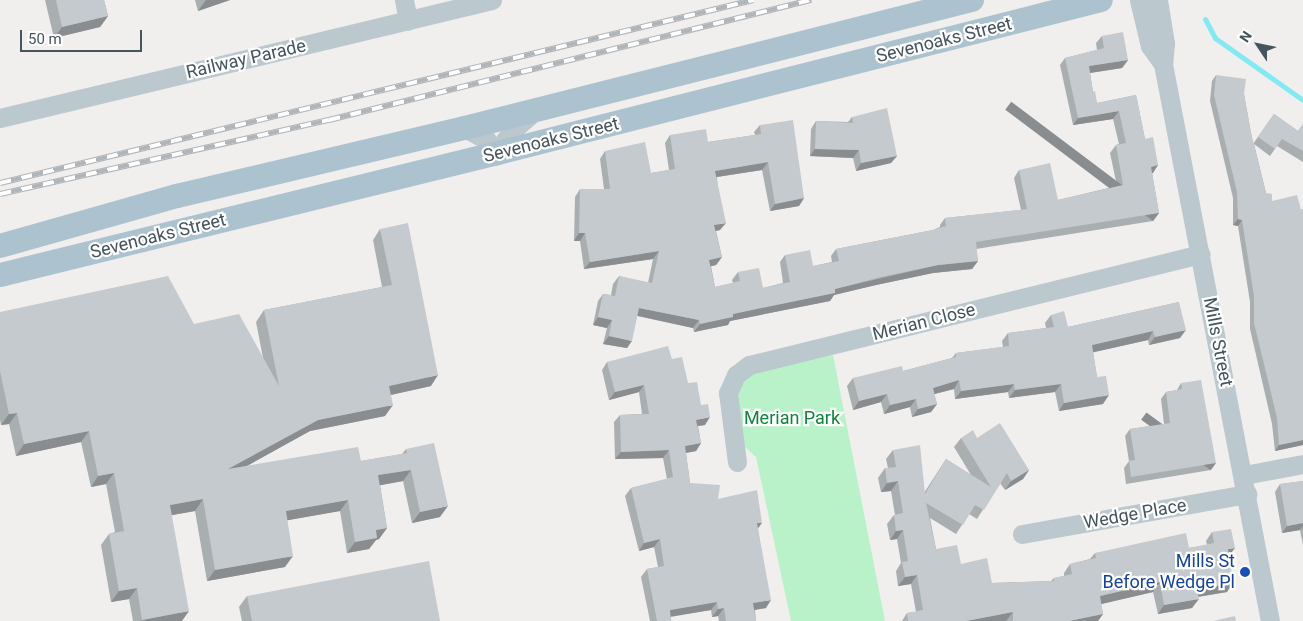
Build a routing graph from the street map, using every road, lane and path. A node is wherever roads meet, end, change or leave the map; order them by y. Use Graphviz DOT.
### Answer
graph roads {
  1 [pos="404,0"];
  2 [pos="492,0"];
  3 [pos="972,0"];
  4 [pos="1101,0"];
  5 [pos="1139,0"];
  6 [pos="1158,0"];
  7 [pos="408,21"];
  8 [pos="1163,64"];
  9 [pos="537,109"];
  10 [pos="0,118"];
  11 [pos="465,128"];
  12 [pos="494,154"];
  13 [pos="0,246"];
  14 [pos="1201,254"];
  15 [pos="0,275"];
  16 [pos="737,462"];
  17 [pos="1303,464"];
  18 [pos="1244,474"];
  19 [pos="1247,494"];
  20 [pos="1022,534"];
  21 [pos="1270,621"];
  1 -- 7 [label="street"];
  2 -- 7 [label="street, Railway Parade"];
  3 -- 9 [label="main road, Sevenoaks Street"];
  4 -- 12 [label="main road, Sevenoaks Street"];
  5 -- 8 [label="street, Mills Street"];
  6 -- 8 [label="street, Mills Street"];
  7 -- 10 [label="street, Railway Parade"];
  8 -- 14 [label="street, Mills Street"];
  9 -- 11 [label="main road, Sevenoaks Street"];
  9 -- 12 [label="street"];
  11 -- 12 [label="street"];
  11 -- 13 [label="main road, Sevenoaks Street"];
  12 -- 15 [label="main road, Sevenoaks Street"];
  14 -- 16 [label="street, Merian Close"];
  14 -- 18 [label="street, Mills Street"];
  17 -- 18 [label="street"];
  18 -- 19 [label="street, Mills Street"];
  19 -- 20 [label="street, Wedge Place"];
  19 -- 21 [label="street, Mills Street"];
}
